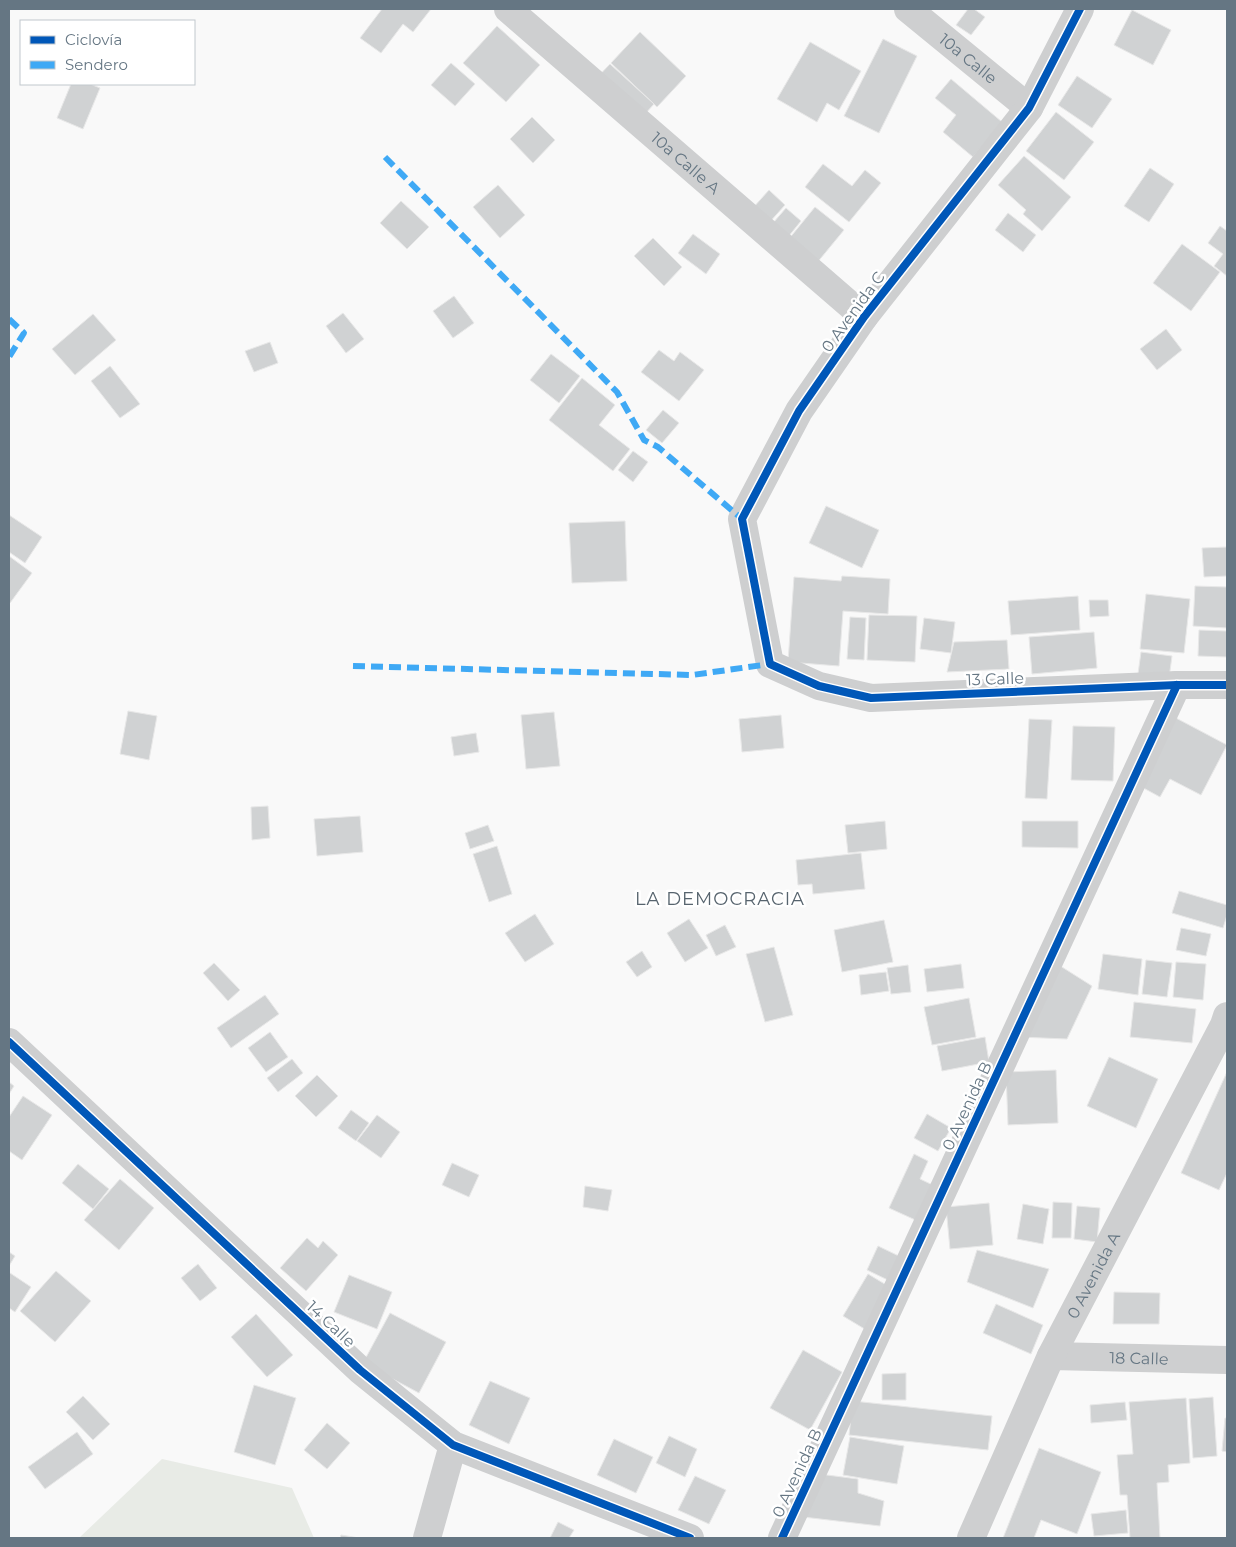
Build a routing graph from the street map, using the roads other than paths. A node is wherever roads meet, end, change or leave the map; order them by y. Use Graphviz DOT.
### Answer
graph roads {
  1 [pos="508,9"];
  2 [pos="908,9"];
  3 [pos="1080,9"];
  4 [pos="1029,108"];
  5 [pos="864,317"];
  6 [pos="770,664"];
  7 [pos="1177,685"];
  8 [pos="1227,685"];
  9 [pos="1226,1022"];
  10 [pos="9,1042"];
  11 [pos="1051,1356"];
  12 [pos="1227,1360"];
  13 [pos="453,1445"];
  14 [pos="427,1538"];
  15 [pos="690,1538"];
  16 [pos="782,1538"];
  17 [pos="971,1538"];
  1 -- 5 [label="street, 10a Calle A"];
  2 -- 4 [label="street, 10a Calle"];
  3 -- 4 [label="street, 0 Avenida C"];
  4 -- 5 [label="street, 0 Avenida C"];
  5 -- 6 [label="street, 0 Avenida C"];
  6 -- 7 [label="street, 13 Calle"];
  7 -- 8 [label="street, 13 Calle"];
  7 -- 16 [label="street, 0 Avenida B"];
  9 -- 11 [label="street, 0 Avenida A"];
  10 -- 13 [label="street, 14 Calle"];
  11 -- 12 [label="street, 18 Calle"];
  11 -- 17 [label="street, 0 Avenida A"];
  13 -- 14 [label="street"];
  13 -- 15 [label="street, 14 Calle"];
}
